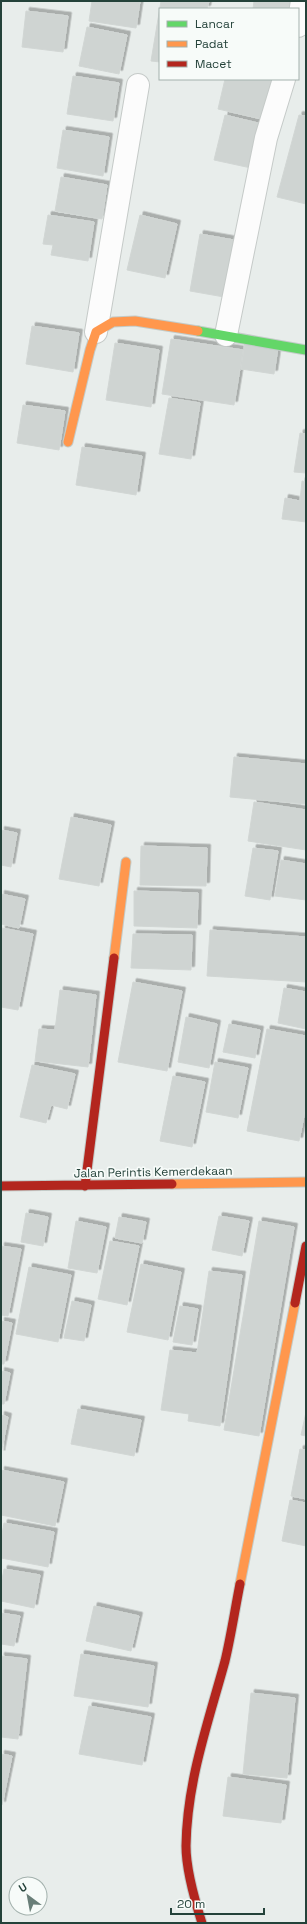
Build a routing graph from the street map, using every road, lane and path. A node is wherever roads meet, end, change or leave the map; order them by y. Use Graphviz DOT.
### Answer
graph roads {
  1 [pos="302,1"];
  2 [pos="299,20"];
  3 [pos="284,80"];
  4 [pos="138,85"];
  5 [pos="96,332"];
  6 [pos="226,335"];
  7 [pos="306,350"];
  8 [pos="68,442"];
  9 [pos="126,862"];
  10 [pos="306,1182"];
  11 [pos="1,1186"];
  12 [pos="85,1186"];
  13 [pos="306,1246"];
  14 [pos="202,1923"];
  1 -- 2 [label="street"];
  3 -- 6 [label="street"];
  4 -- 5 [label="street"];
  5 -- 6 [label="street"];
  5 -- 8 [label="street"];
  6 -- 7 [label="street"];
  9 -- 12 [label="street"];
  10 -- 12 [label="street, Jalan Perintis Kemerdekaan"];
  11 -- 12 [label="street, Jalan Perintis Kemerdekaan"];
  13 -- 14 [label="street"];
}
